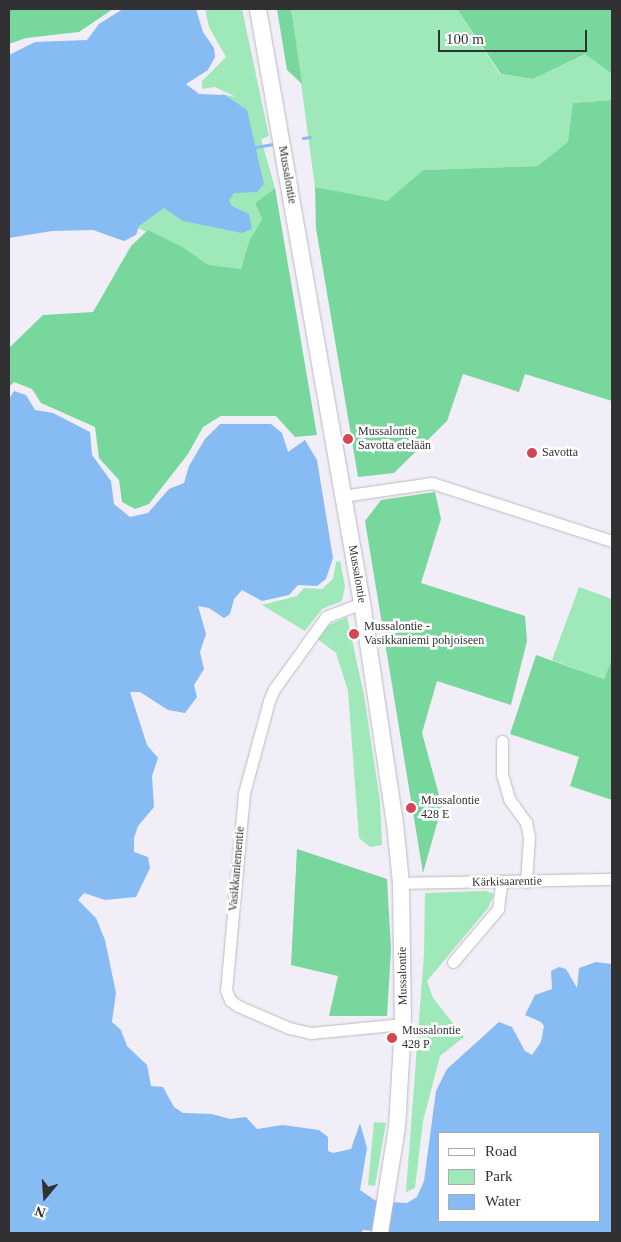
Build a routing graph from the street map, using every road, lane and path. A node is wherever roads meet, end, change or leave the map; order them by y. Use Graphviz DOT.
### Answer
graph roads {
  1 [pos="258,9"];
  2 [pos="342,496"];
  3 [pos="612,541"];
  4 [pos="362,603"];
  5 [pos="502,741"];
  6 [pos="612,879"];
  7 [pos="526,882"];
  8 [pos="401,883"];
  9 [pos="501,883"];
  10 [pos="453,962"];
  11 [pos="403,1024"];
  12 [pos="380,1233"];
  1 -- 2 [label="main road, Mussalontie"];
  2 -- 3 [label="street"];
  2 -- 4 [label="main road, Mussalontie"];
  4 -- 8 [label="main road, Mussalontie"];
  4 -- 11 [label="street, Vasikkaniementie"];
  5 -- 7 [label="street"];
  6 -- 7 [label="street, Kärkisaarentie"];
  7 -- 9 [label="street, Kärkisaarentie"];
  8 -- 9 [label="street, Kärkisaarentie"];
  8 -- 11 [label="main road, Mussalontie"];
  9 -- 10 [label="street"];
  11 -- 12 [label="main road, Mussalontie"];
}
